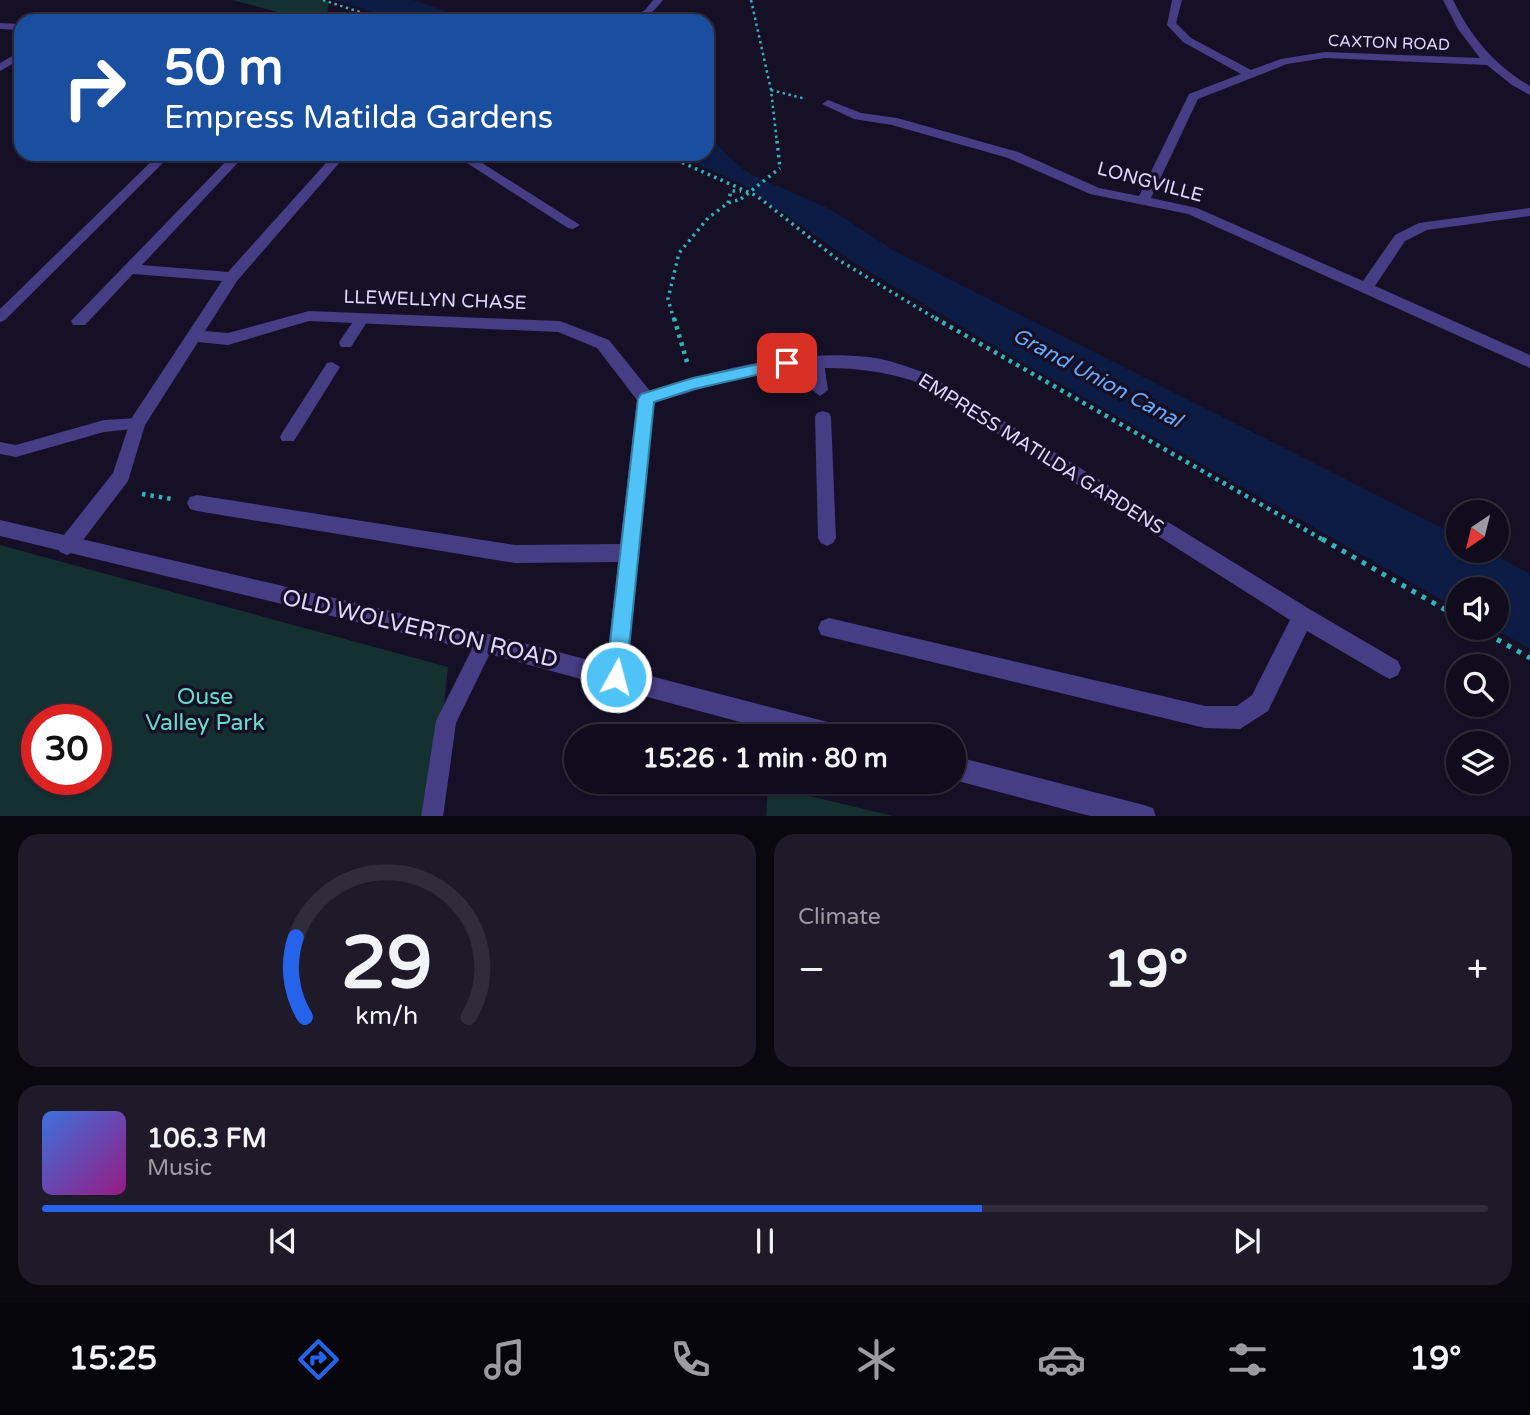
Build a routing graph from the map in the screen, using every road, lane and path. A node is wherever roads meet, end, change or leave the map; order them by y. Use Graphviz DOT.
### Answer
graph roads {
  1 [pos="323,0"];
  2 [pos="658,0"];
  3 [pos="751,0"];
  4 [pos="1177,0"];
  5 [pos="1448,0"];
  6 [pos="366,14"];
  7 [pos="644,14"];
  8 [pos="1489,62"];
  9 [pos="1250,74"];
  10 [pos="771,90"];
  11 [pos="1530,91"];
  12 [pos="828,104"];
  13 [pos="159,161"];
  14 [pos="233,161"];
  15 [pos="335,161"];
  16 [pos="470,161"];
  17 [pos="679,161"];
  18 [pos="746,191"];
  19 [pos="1143,201"];
  20 [pos="728,203"];
  21 [pos="1530,212"];
  22 [pos="573,225"];
  23 [pos="130,269"];
  24 [pos="232,278"];
  25 [pos="1365,289"];
  26 [pos="0,317"];
  27 [pos="362,319"];
  28 [pos="79,321"];
  29 [pos="195,336"];
  30 [pos="346,343"];
  31 [pos="1530,362"];
  32 [pos="816,363"];
  33 [pos="332,367"];
  34 [pos="693,383"];
  35 [pos="820,390"];
  36 [pos="646,399"];
  37 [pos="822,417"];
  38 [pos="137,424"];
  39 [pos="288,437"];
  40 [pos="0,447"];
  41 [pos="111,489"];
  42 [pos="197,503"];
  43 [pos="0,528"];
  44 [pos="827,538"];
  45 [pos="67,546"];
  46 [pos="631,553"];
  47 [pos="1446,610"];
  48 [pos="1303,617"];
  49 [pos="829,628"];
  50 [pos="1498,640"];
  51 [pos="485,643"];
  52 [pos="1530,658"];
  53 [pos="1390,668"];
  54 [pos="616,677"];
  55 [pos="791,724"];
  56 [pos="966,771"];
  57 [pos="432,816"];
  58 [pos="1140,816"];
  1 -- 6 [label="path"];
  2 -- 7 [label="lane"];
  3 -- 10 [label="path"];
  4 -- 9 [label="street"];
  5 -- 8 [label="street"];
  8 -- 9 [label="street, CAXTON ROAD"];
  8 -- 11 [label="street"];
  9 -- 19 [label="street, CAXTON ROAD"];
  10 -- 12 [label="path"];
  10 -- 20 [label="path, bridge"];
  12 -- 19 [label="street, LONGVILLE"];
  13 -- 26 [label="lane"];
  14 -- 23 [label="street"];
  15 -- 24 [label="street"];
  16 -- 22 [label="street"];
  17 -- 18 [label="path"];
  18 -- 20 [label="path"];
  18 -- 47 [label="path"];
  19 -- 25 [label="street, LONGVILLE"];
  20 -- 34 [label="path"];
  21 -- 25 [label="street"];
  23 -- 24 [label="street"];
  23 -- 28 [label="street"];
  24 -- 29 [label="street"];
  25 -- 31 [label="street, LONGVILLE"];
  27 -- 29 [label="street, LLEWELLYN CHASE"];
  27 -- 30 [label="lane"];
  27 -- 36 [label="street, LLEWELLYN CHASE"];
  29 -- 38 [label="street"];
  32 -- 34 [label="street, EMPRESS MATILDA GARDENS"];
  32 -- 35 [label="lane"];
  32 -- 48 [label="street, EMPRESS MATILDA GARDENS"];
  33 -- 39 [label="lane"];
  34 -- 36 [label="street, EMPRESS MATILDA GARDENS"];
  36 -- 46 [label="street"];
  37 -- 44 [label="lane"];
  38 -- 40 [label="lane"];
  38 -- 41 [label="street"];
  41 -- 42 [label="path"];
  41 -- 45 [label="street"];
  42 -- 46 [label="street"];
  43 -- 45 [label="street, OLD WOLVERTON ROAD"];
  45 -- 51 [label="street, OLD WOLVERTON ROAD"];
  46 -- 54 [label="street"];
  48 -- 49 [label="street"];
  48 -- 53 [label="street, EMPRESS MATILDA GARDENS"];
  50 -- 52 [label="path"];
  51 -- 54 [label="street, OLD WOLVERTON ROAD"];
  51 -- 57 [label="lane"];
  54 -- 55 [label="street, OLD WOLVERTON ROAD"];
  56 -- 58 [label="street"];
}
